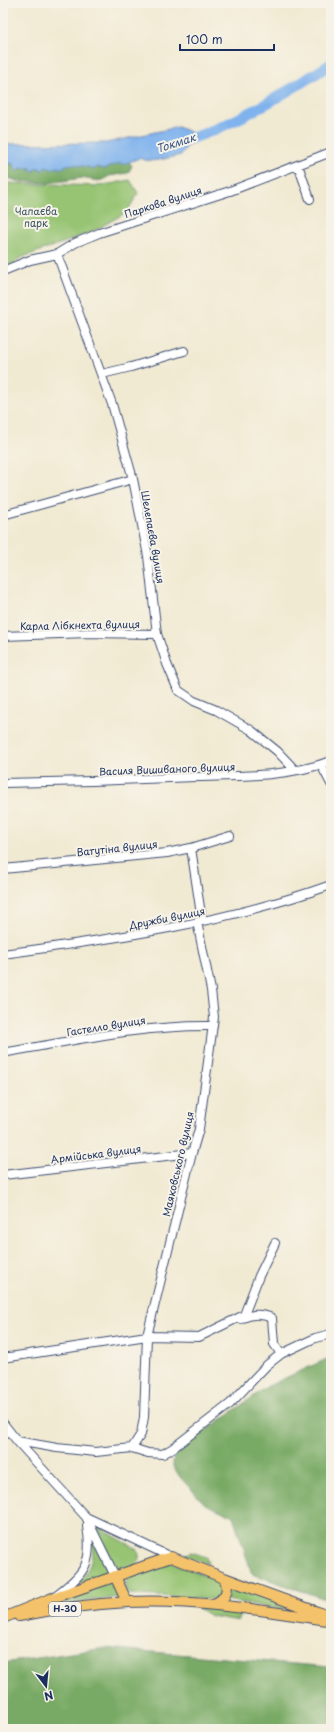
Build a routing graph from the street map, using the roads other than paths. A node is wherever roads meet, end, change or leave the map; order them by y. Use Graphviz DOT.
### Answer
graph roads {
  1 [pos="331,152"];
  2 [pos="298,165"];
  3 [pos="310,199"];
  4 [pos="57,254"];
  5 [pos="3,272"];
  6 [pos="184,351"];
  7 [pos="102,374"];
  8 [pos="132,479"];
  9 [pos="3,515"];
  10 [pos="157,634"];
  11 [pos="3,636"];
  12 [pos="331,762"];
  13 [pos="321,765"];
  14 [pos="295,770"];
  15 [pos="3,783"];
  16 [pos="331,784"];
  17 [pos="230,836"];
  18 [pos="191,848"];
  19 [pos="3,869"];
  20 [pos="331,885"];
  21 [pos="199,922"];
  22 [pos="3,954"];
  23 [pos="213,1026"];
  24 [pos="3,1053"];
  25 [pos="192,1153"];
  26 [pos="3,1175"];
  27 [pos="275,1243"];
  28 [pos="231,1323"];
  29 [pos="331,1334"];
  30 [pos="147,1336"];
  31 [pos="281,1354"];
  32 [pos="3,1358"];
  33 [pos="3,1423"];
  34 [pos="17,1442"];
  35 [pos="132,1448"];
  36 [pos="86,1517"];
  37 [pos="171,1557"];
  38 [pos="115,1576"];
  39 [pos="224,1578"];
  40 [pos="50,1599"];
  41 [pos="127,1602"];
  42 [pos="214,1604"];
  43 [pos="331,1617"];
  44 [pos="3,1619"];
  45 [pos="331,1620"];
  1 -- 2 [label="street, Паркова вулиця"];
  2 -- 3 [label="street"];
  2 -- 4 [label="street, Паркова вулиця"];
  4 -- 5 [label="street, Паркова вулиця"];
  4 -- 7 [label="street, Шелепаєва вулиця"];
  6 -- 7 [label="street"];
  7 -- 8 [label="street, Шелепаєва вулиця"];
  8 -- 9 [label="street"];
  8 -- 10 [label="street, Шелепаєва вулиця"];
  10 -- 11 [label="street, Карла Лібкнехта вулиця"];
  10 -- 14 [label="street, Шелепаєва вулиця"];
  12 -- 13 [label="street, Василя Вишиваного вулиця"];
  13 -- 14 [label="street, Василя Вишиваного вулиця"];
  13 -- 16 [label="street"];
  14 -- 15 [label="street, Василя Вишиваного вулиця"];
  17 -- 18 [label="street, Ватутіна вулиця"];
  18 -- 19 [label="street, Ватутіна вулиця"];
  18 -- 21 [label="street, Маяковського вулиця"];
  20 -- 21 [label="street, Дружби вулиця"];
  21 -- 22 [label="street, Дружби вулиця"];
  21 -- 23 [label="street, Маяковського вулиця"];
  23 -- 24 [label="street, Гастелло вулиця"];
  23 -- 25 [label="street, Маяковського вулиця"];
  25 -- 26 [label="street, Армійська вулиця"];
  25 -- 30 [label="street, Маяковського вулиця"];
  27 -- 28 [label="street"];
  28 -- 30 [label="street"];
  28 -- 31 [label="street"];
  29 -- 31 [label="street"];
  30 -- 32 [label="street"];
  30 -- 35 [label="street, Маяковського вулиця"];
  31 -- 35 [label="street"];
  33 -- 34 [label="street"];
  34 -- 35 [label="street"];
  34 -- 36 [label="street"];
  36 -- 37 [label="street"];
  36 -- 38 [label="street"];
  36 -- 40 [label="street"];
  37 -- 38 [label="main road, Н-30"];
  37 -- 39 [label="main road"];
  38 -- 40 [label="main road, Н-30"];
  38 -- 41 [label="main road"];
  39 -- 42 [label="main road"];
  39 -- 43 [label="main road"];
  40 -- 44 [label="main road, Н-30"];
  41 -- 42 [label="main road, Н-30"];
  41 -- 44 [label="main road, Н-30"];
  42 -- 45 [label="main road, Н-30"];
}
